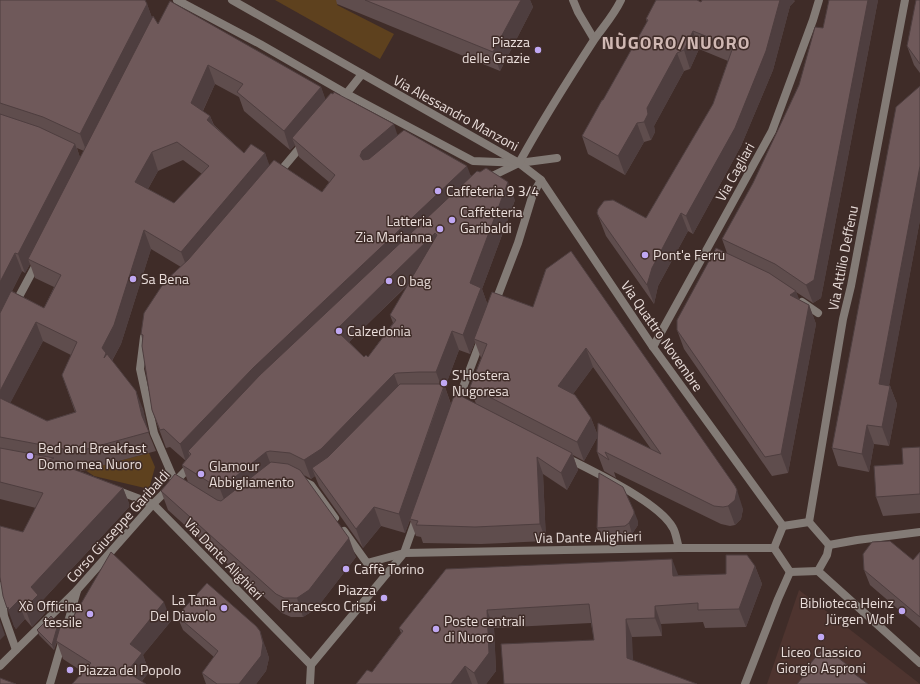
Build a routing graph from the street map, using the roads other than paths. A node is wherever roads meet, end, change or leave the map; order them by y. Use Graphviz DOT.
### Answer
graph roads {
  1 [pos="177,0"];
  2 [pos="232,0"];
  3 [pos="573,0"];
  4 [pos="621,0"];
  5 [pos="819,0"];
  6 [pos="906,0"];
  7 [pos="594,39"];
  8 [pos="362,74"];
  9 [pos="347,94"];
  10 [pos="337,105"];
  11 [pos="307,140"];
  12 [pos="557,158"];
  13 [pos="519,163"];
  14 [pos="540,180"];
  15 [pos="272,181"];
  16 [pos="479,186"];
  17 [pos="39,258"];
  18 [pos="792,296"];
  19 [pos="493,308"];
  20 [pos="11,313"];
  21 [pos="818,313"];
  22 [pos="144,329"];
  23 [pos="485,330"];
  24 [pos="653,347"];
  25 [pos="448,397"];
  26 [pos="461,403"];
  27 [pos="452,416"];
  28 [pos="556,453"];
  29 [pos="197,459"];
  30 [pos="296,477"];
  31 [pos="178,484"];
  32 [pos="111,488"];
  33 [pos="153,504"];
  34 [pos="419,510"];
  35 [pos="810,522"];
  36 [pos="783,526"];
  37 [pos="920,532"];
  38 [pos="829,545"];
  39 [pos="679,548"];
  40 [pos="774,548"];
  41 [pos="404,554"];
  42 [pos="818,571"];
  43 [pos="790,572"];
  44 [pos="0,586"];
  45 [pos="77,590"];
  46 [pos="16,650"];
  47 [pos="920,663"];
  48 [pos="311,665"];
  49 [pos="0,666"];
  50 [pos="50,684"];
  51 [pos="310,684"];
  52 [pos="745,684"];
  1 -- 9 [label="street, Via Alessandro Manzoni"];
  2 -- 8 [label="street, Via Alessandro Manzoni"];
  3 -- 7 [label="street"];
  4 -- 7 [label="street"];
  5 -- 24 [label="street, Via Cagliari"];
  6 -- 35 [label="street, Via Attilio Deffenu"];
  7 -- 13 [label="street"];
  8 -- 9 [label="street"];
  8 -- 13 [label="street, Via Alessandro Manzoni"];
  9 -- 10 [label="street"];
  9 -- 13 [label="street, Via Alessandro Manzoni"];
  11 -- 15 [label="street"];
  12 -- 13 [label="street"];
  13 -- 14 [label="street, Via Quattro Novembre"];
  13 -- 16 [label="street"];
  14 -- 19 [label="street"];
  14 -- 24 [label="street, Via Quattro Novembre"];
  17 -- 20 [label="street"];
  18 -- 21 [label="street"];
  22 -- 31 [label="street"];
  23 -- 26 [label="street"];
  24 -- 36 [label="street, Via Quattro Novembre"];
  25 -- 26 [label="street"];
  26 -- 27 [label="street"];
  28 -- 39 [label="street"];
  29 -- 31 [label="street, Corso Giuseppe Garibaldi"];
  30 -- 41 [label="street, Via Dante Alighieri"];
  31 -- 33 [label="street, Corso Giuseppe Garibaldi"];
  32 -- 33 [label="street"];
  33 -- 45 [label="street, Corso Giuseppe Garibaldi"];
  33 -- 48 [label="street, Via Dante Alighieri"];
  34 -- 41 [label="street"];
  35 -- 36 [label="street"];
  35 -- 38 [label="street"];
  36 -- 40 [label="street"];
  37 -- 38 [label="street"];
  38 -- 42 [label="street"];
  39 -- 40 [label="street, Via Dante Alighieri"];
  39 -- 41 [label="street, Via Dante Alighieri"];
  40 -- 43 [label="street"];
  41 -- 48 [label="street"];
  42 -- 43 [label="street"];
  42 -- 47 [label="street"];
  43 -- 52 [label="street"];
  44 -- 46 [label="street"];
  45 -- 46 [label="street, Corso Giuseppe Garibaldi"];
  45 -- 50 [label="street"];
  46 -- 49 [label="street, Corso Giuseppe Garibaldi"];
  48 -- 51 [label="street"];
}
